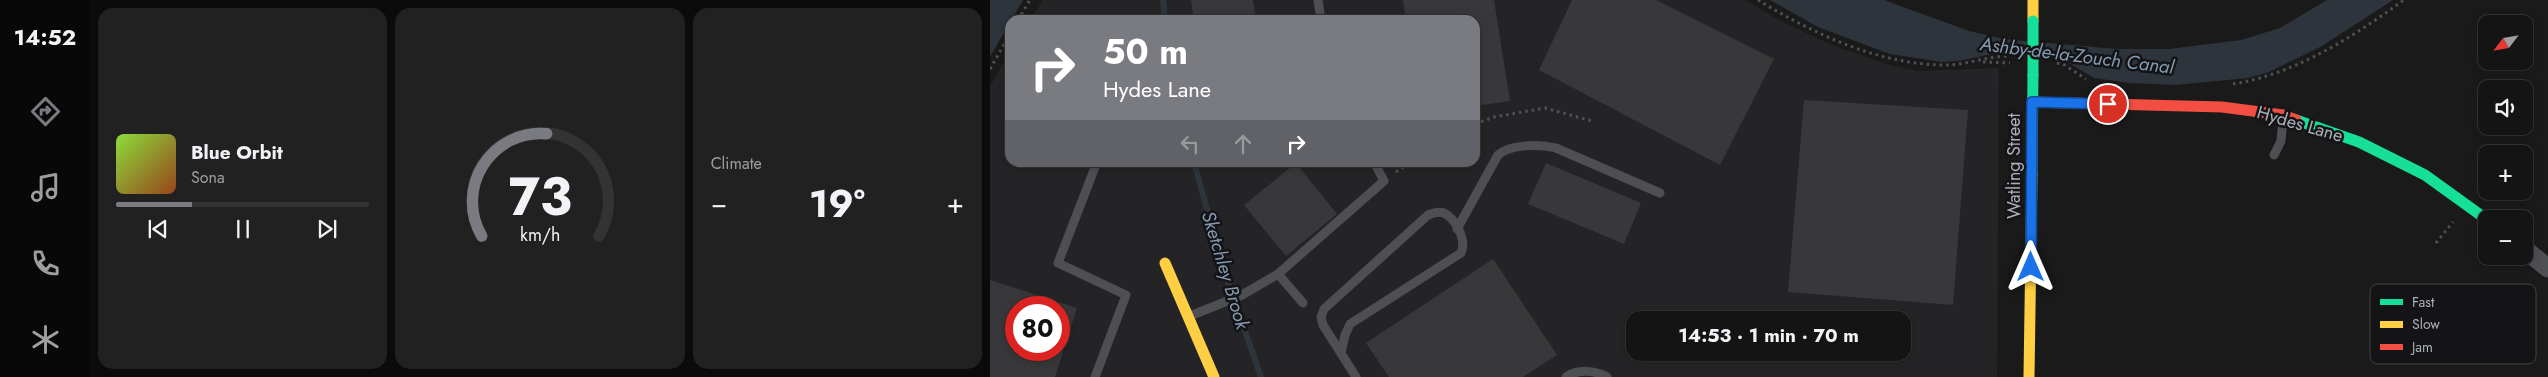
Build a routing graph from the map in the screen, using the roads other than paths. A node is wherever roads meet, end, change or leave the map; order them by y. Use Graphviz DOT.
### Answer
graph roads {
  1 [pos="1318,0"];
  2 [pos="2033,0"];
  3 [pos="1320,15"];
  4 [pos="2032,102"];
  5 [pos="2283,115"];
  6 [pos="2274,155"];
  7 [pos="1095,167"];
  8 [pos="1377,167"];
  9 [pos="1660,193"];
  10 [pos="2478,213"];
  11 [pos="1458,229"];
  12 [pos="2533,256"];
  13 [pos="1165,263"];
  14 [pos="2548,268"];
  15 [pos="1278,274"];
  16 [pos="1303,303"];
  17 [pos="1189,317"];
  18 [pos="1341,353"];
  19 [pos="1095,377"];
  20 [pos="1214,377"];
  21 [pos="1356,377"];
  22 [pos="1566,377"];
  23 [pos="1607,377"];
  24 [pos="2029,377"];
  1 -- 3 [label="lane"];
  2 -- 4 [label="main road, Watling Street, bridge"];
  4 -- 5 [label="main road, Hydes Lane"];
  4 -- 24 [label="main road, Watling Street"];
  5 -- 6 [label="lane"];
  5 -- 10 [label="main road, Hydes Lane"];
  7 -- 19 [label="lane"];
  8 -- 15 [label="lane"];
  9 -- 11 [label="lane"];
  11 -- 18 [label="lane"];
  11 -- 18 [label="lane"];
  12 -- 14 [label="street"];
  13 -- 17 [label="main road"];
  15 -- 16 [label="lane"];
  15 -- 17 [label="lane"];
  17 -- 20 [label="main road"];
  18 -- 21 [label="lane"];
  22 -- 23 [label="lane"];
}
